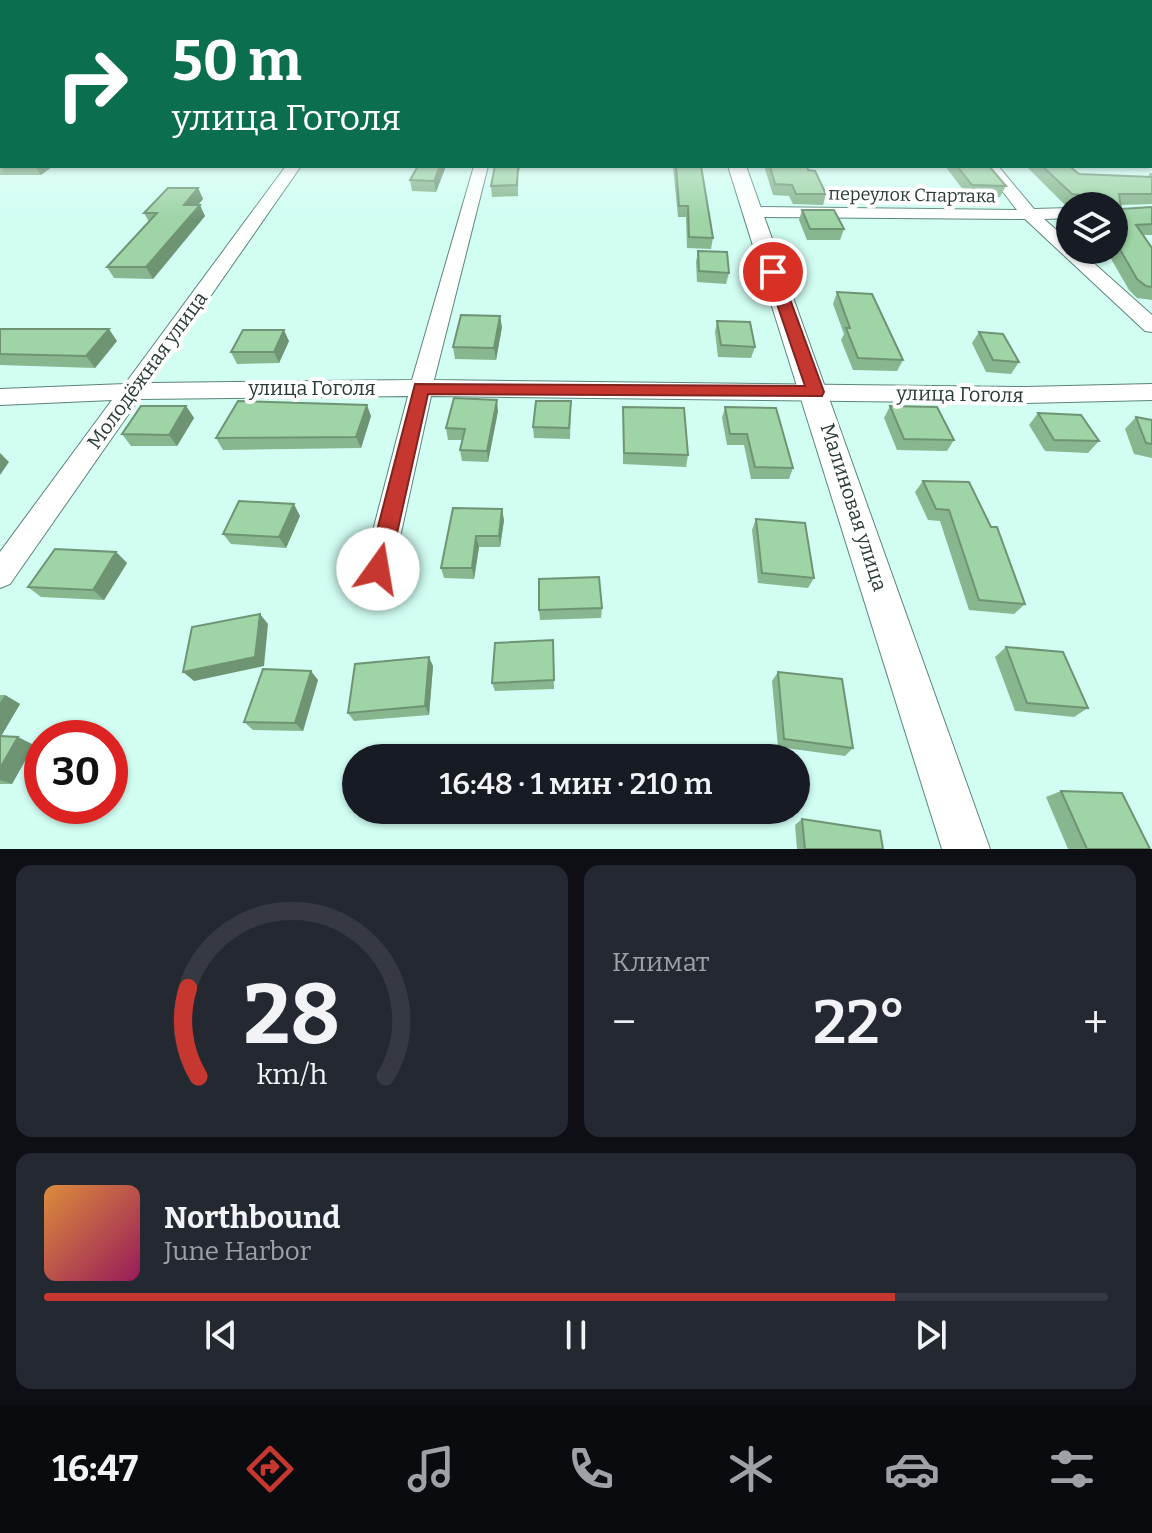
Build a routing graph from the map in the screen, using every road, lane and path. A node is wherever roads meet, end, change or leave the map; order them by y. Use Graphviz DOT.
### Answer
graph roads {
  1 [pos="293,168"];
  2 [pos="480,168"];
  3 [pos="738,168"];
  4 [pos="992,168"];
  5 [pos="752,212"];
  6 [pos="1028,213"];
  7 [pos="1056,213"];
  8 [pos="1152,326"];
  9 [pos="421,388"];
  10 [pos="131,391"];
  11 [pos="816,392"];
  12 [pos="1152,392"];
  13 [pos="1105,393"];
  14 [pos="0,397"];
  15 [pos="1152,402"];
  16 [pos="378,569"];
  17 [pos="0,575"];
  18 [pos="966,849"];
  1 -- 10 [label="street, Молодёжная улица"];
  2 -- 9 [label="street"];
  3 -- 5 [label="street, Малиновая улица"];
  4 -- 6 [label="street"];
  5 -- 6 [label="street, переулок Спартака"];
  5 -- 11 [label="street, Малиновая улица"];
  6 -- 7 [label="street, переулок Спартака"];
  6 -- 8 [label="street"];
  9 -- 10 [label="street, улица Гоголя"];
  9 -- 11 [label="street, улица Гоголя"];
  9 -- 16 [label="street"];
  10 -- 14 [label="street, улица Гоголя"];
  10 -- 17 [label="street, Молодёжная улица"];
  11 -- 13 [label="street, улица Гоголя"];
  11 -- 18 [label="street, Малиновая улица"];
  12 -- 13 [label="street, улица Гоголя"];
  13 -- 15 [label="street"];
}
